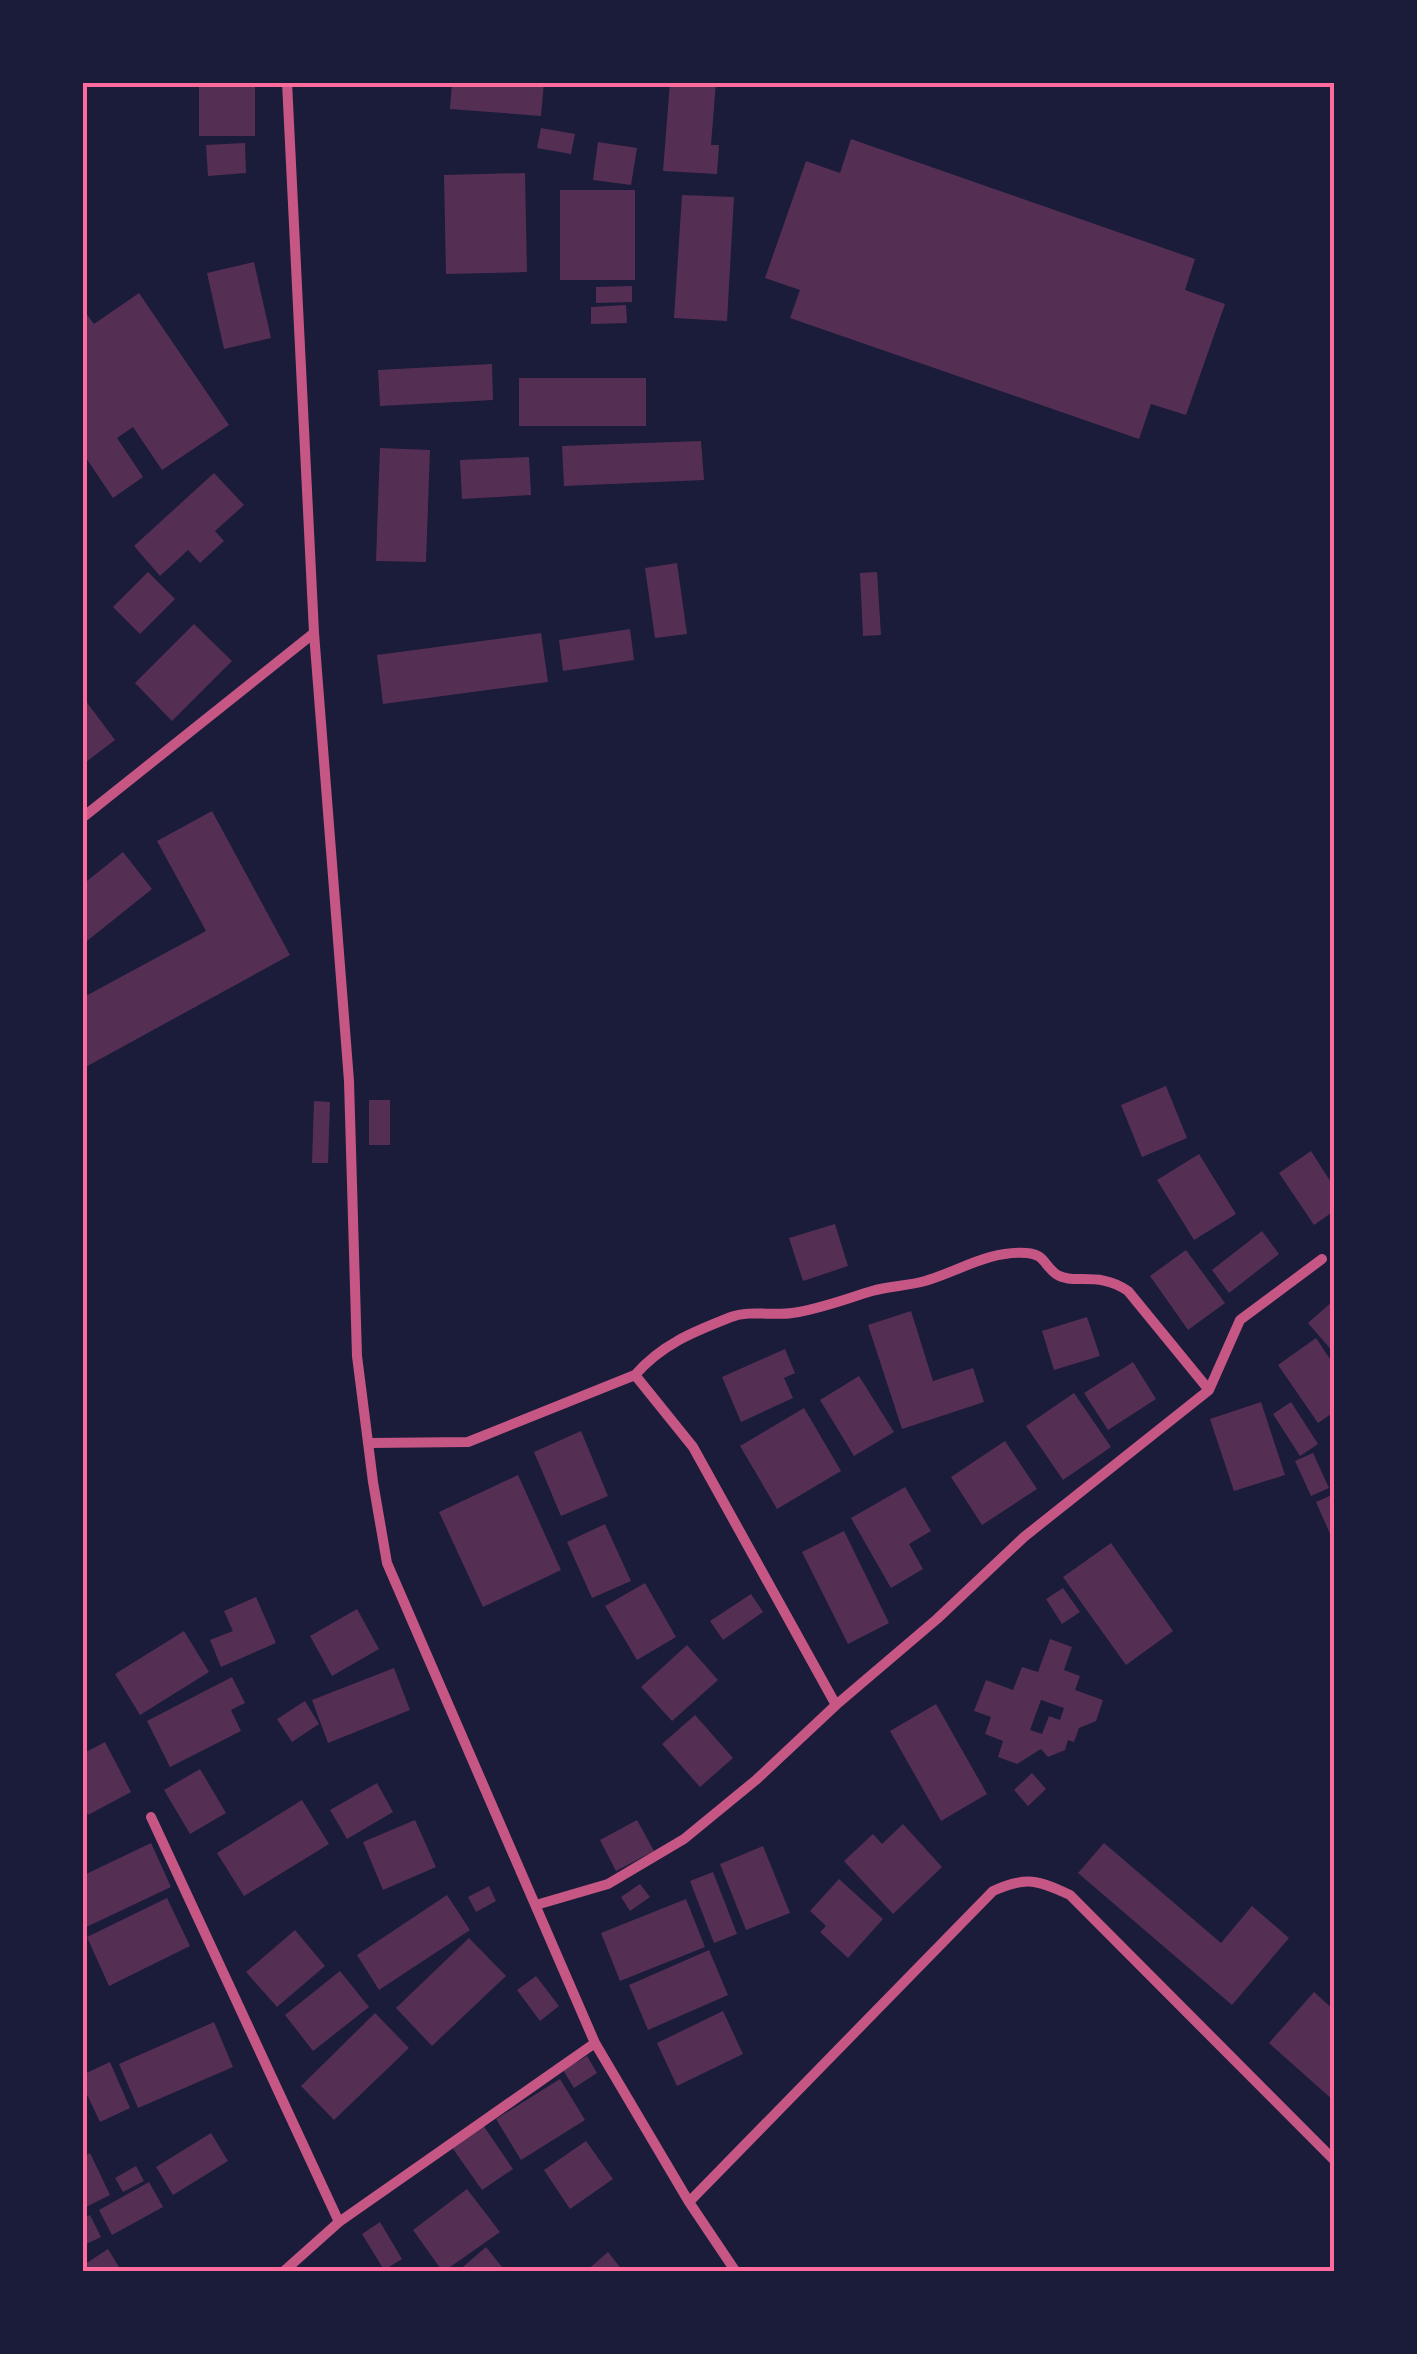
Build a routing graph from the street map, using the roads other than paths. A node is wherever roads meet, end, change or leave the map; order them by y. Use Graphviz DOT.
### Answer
graph roads {
  1 [pos="287,82"];
  2 [pos="314,633"];
  3 [pos="82,818"];
  4 [pos="1322,1259"];
  5 [pos="635,1375"];
  6 [pos="1209,1390"];
  7 [pos="370,1443"];
  8 [pos="836,1705"];
  9 [pos="151,1817"];
  10 [pos="536,1905"];
  11 [pos="595,2043"];
  12 [pos="1334,2160"];
  13 [pos="689,2202"];
  14 [pos="338,2222"];
  15 [pos="284,2272"];
  16 [pos="736,2272"];
  1 -- 2 [label="street"];
  2 -- 3 [label="street"];
  2 -- 7 [label="street"];
  4 -- 6 [label="street"];
  5 -- 6 [label="street"];
  5 -- 7 [label="street"];
  5 -- 8 [label="street"];
  6 -- 8 [label="street"];
  7 -- 10 [label="street"];
  8 -- 10 [label="street"];
  9 -- 14 [label="street"];
  10 -- 11 [label="street"];
  11 -- 13 [label="street"];
  11 -- 14 [label="street"];
  12 -- 13 [label="street"];
  13 -- 16 [label="street"];
  14 -- 15 [label="street"];
}
